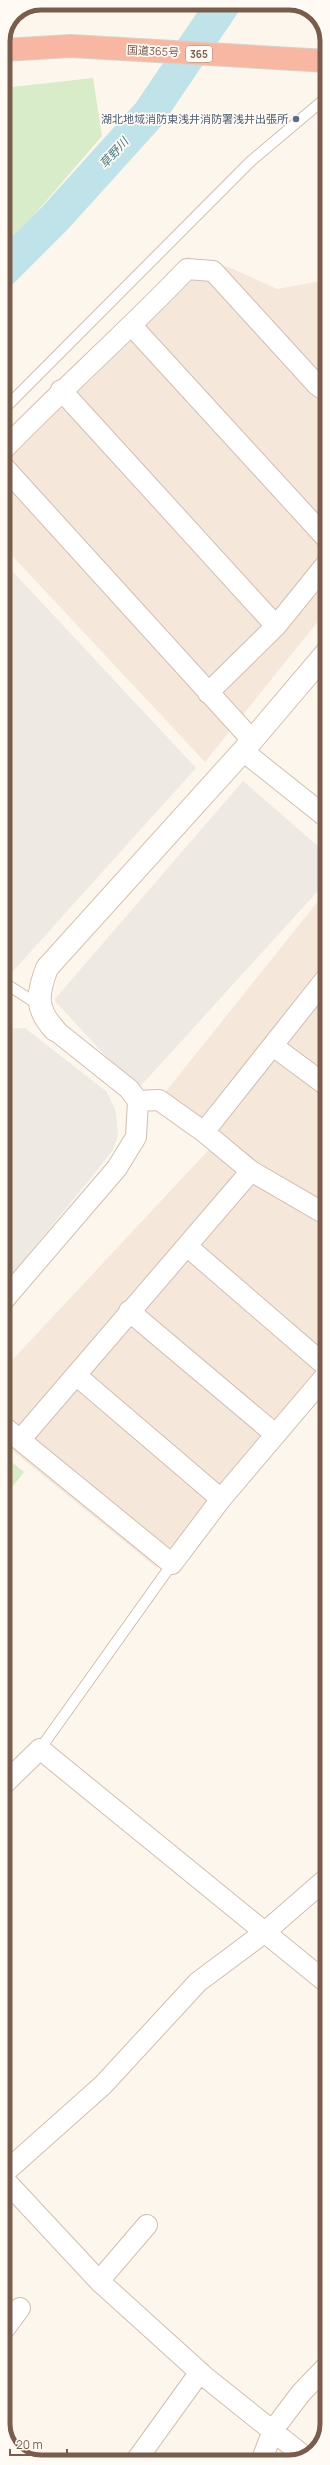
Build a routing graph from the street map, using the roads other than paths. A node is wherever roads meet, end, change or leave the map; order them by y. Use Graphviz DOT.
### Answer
graph roads {
  1 [pos="10,50"];
  2 [pos="320,61"];
  3 [pos="320,103"];
  4 [pos="132,326"];
  5 [pos="320,380"];
  6 [pos="61,390"];
  7 [pos="10,403"];
  8 [pos="10,443"];
  9 [pos="10,474"];
  10 [pos="320,531"];
  11 [pos="320,572"];
  12 [pos="276,626"];
  13 [pos="320,660"];
  14 [pos="208,693"];
  15 [pos="247,746"];
  16 [pos="320,812"];
  17 [pos="10,986"];
  18 [pos="320,986"];
  19 [pos="39,1005"];
  20 [pos="55,1030"];
  21 [pos="272,1046"];
  22 [pos="320,1081"];
  23 [pos="138,1101"];
  24 [pos="204,1132"];
  25 [pos="251,1171"];
  26 [pos="320,1211"];
  27 [pos="188,1247"];
  28 [pos="10,1293"];
  29 [pos="129,1311"];
  30 [pos="320,1361"];
  31 [pos="77,1376"];
  32 [pos="320,1382"];
  33 [pos="10,1431"];
  34 [pos="275,1434"];
  35 [pos="21,1440"];
  36 [pos="221,1499"];
  37 [pos="172,1564"];
  38 [pos="40,1749"];
  39 [pos="10,1778"];
  40 [pos="320,1884"];
  41 [pos="265,1932"];
  42 [pos="320,1977"];
  43 [pos="10,2168"];
  44 [pos="10,2186"];
  45 [pos="147,2225"];
  46 [pos="99,2281"];
  47 [pos="20,2308"];
  48 [pos="10,2322"];
  49 [pos="200,2372"];
  50 [pos="320,2374"];
  51 [pos="273,2430"];
  52 [pos="300,2453"];
  53 [pos="140,2455"];
  54 [pos="264,2455"];
  1 -- 2 [label="highway, 国道365号 / 365"];
  3 -- 7 [label="lane"];
  4 -- 5 [label="street"];
  4 -- 6 [label="street"];
  4 -- 10 [label="street"];
  6 -- 8 [label="street"];
  6 -- 12 [label="street"];
  9 -- 14 [label="street"];
  11 -- 12 [label="street"];
  12 -- 14 [label="street"];
  13 -- 15 [label="street"];
  14 -- 15 [label="street"];
  15 -- 16 [label="street"];
  15 -- 19 [label="street"];
  17 -- 19 [label="lane"];
  18 -- 21 [label="street"];
  19 -- 20 [label="street"];
  20 -- 23 [label="street"];
  21 -- 22 [label="street"];
  21 -- 24 [label="street"];
  23 -- 24 [label="street"];
  23 -- 28 [label="street"];
  24 -- 25 [label="street"];
  25 -- 26 [label="street"];
  25 -- 27 [label="street"];
  27 -- 29 [label="street"];
  27 -- 30 [label="street"];
  29 -- 31 [label="street"];
  29 -- 34 [label="street"];
  31 -- 35 [label="street"];
  31 -- 36 [label="street"];
  32 -- 34 [label="street"];
  33 -- 35 [label="street"];
  34 -- 36 [label="street"];
  35 -- 37 [label="street"];
  36 -- 37 [label="street"];
  37 -- 38 [label="lane"];
  38 -- 39 [label="street"];
  38 -- 41 [label="street"];
  40 -- 41 [label="street"];
  41 -- 42 [label="street"];
  41 -- 43 [label="street"];
  44 -- 46 [label="street"];
  45 -- 46 [label="street"];
  46 -- 49 [label="street"];
  47 -- 48 [label="street"];
  49 -- 51 [label="street"];
  49 -- 53 [label="street"];
  50 -- 51 [label="street"];
  51 -- 52 [label="street"];
  51 -- 54 [label="street"];
}
